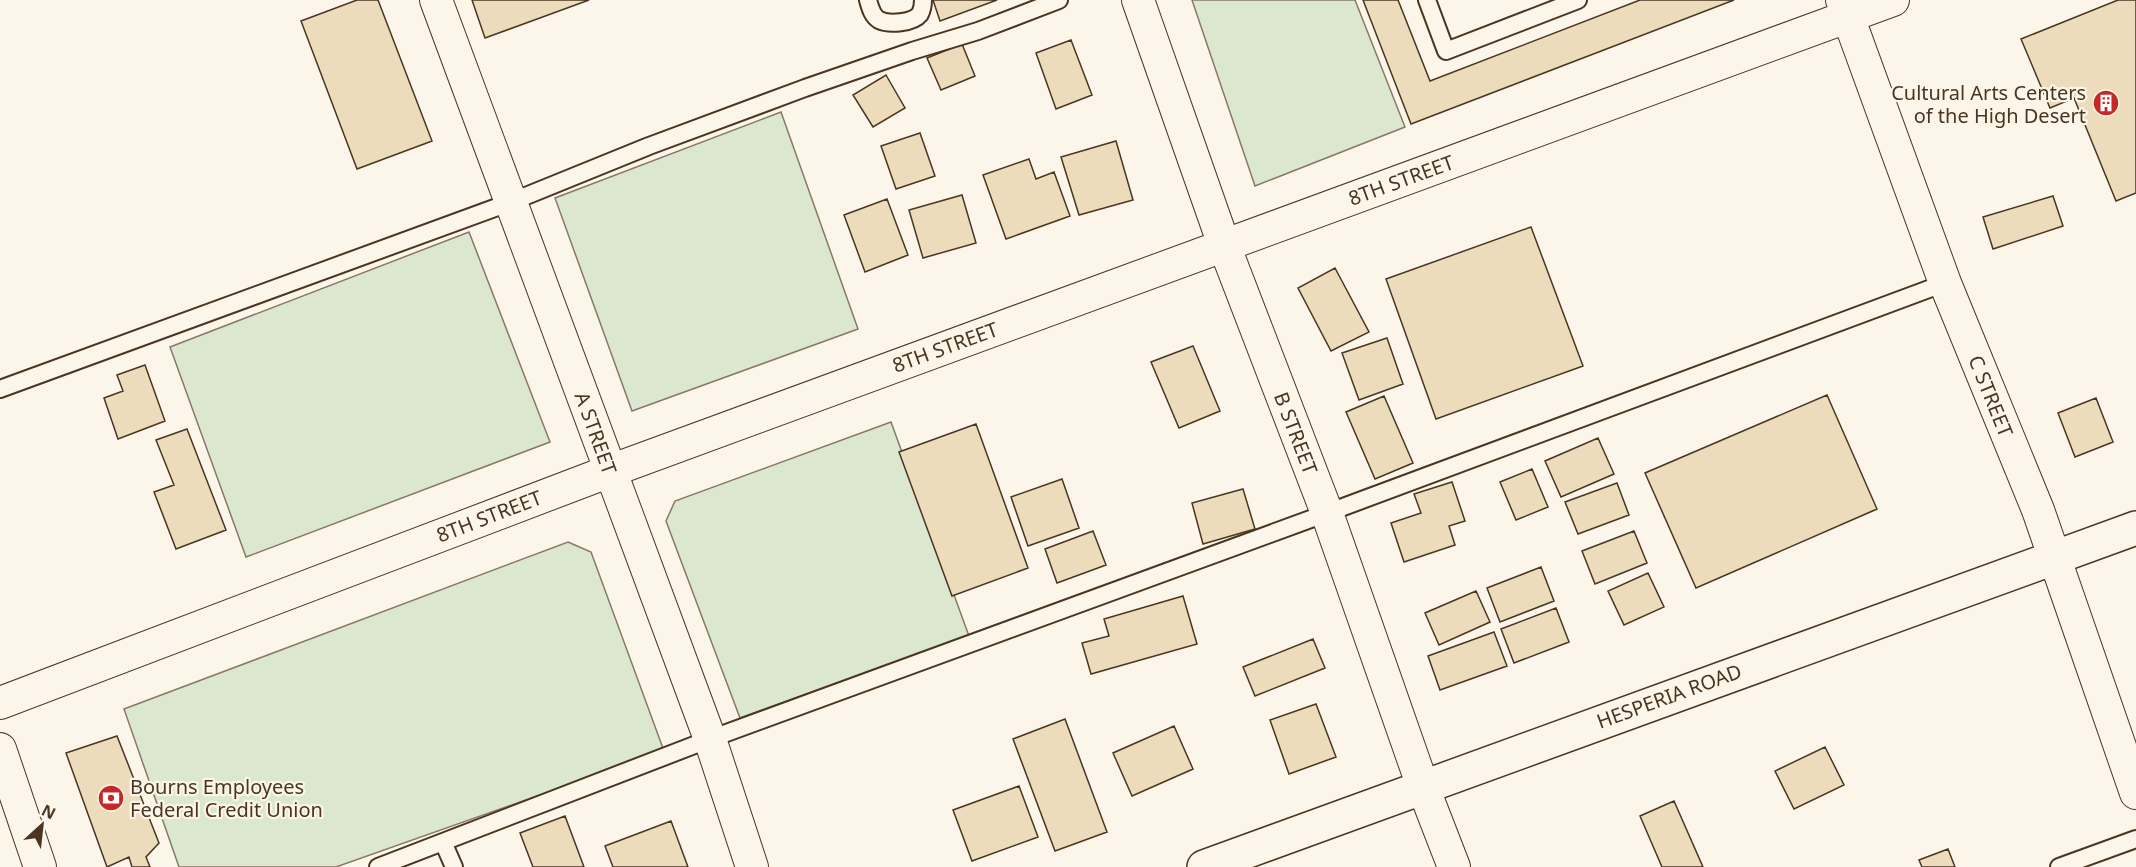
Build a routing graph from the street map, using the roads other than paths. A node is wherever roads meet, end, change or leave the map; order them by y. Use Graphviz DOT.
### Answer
graph roads {
  1 [pos="436,0"];
  2 [pos="868,0"];
  3 [pos="923,0"];
  4 [pos="1059,0"];
  5 [pos="1138,0"];
  6 [pos="1427,0"];
  7 [pos="1578,0"];
  8 [pos="1893,0"];
  9 [pos="1845,8"];
  10 [pos="511,202"];
  11 [pos="1224,245"];
  12 [pos="1945,283"];
  13 [pos="0,389"];
  14 [pos="610,471"];
  15 [pos="1327,513"];
  16 [pos="2136,528"];
  17 [pos="2055,557"];
  18 [pos="0,703"];
  19 [pos="710,739"];
  20 [pos="0,749"];
  21 [pos="1423,787"];
  22 [pos="2136,793"];
  23 [pos="2136,839"];
  24 [pos="443,842"];
  25 [pos="40,867"];
  26 [pos="378,867"];
  27 [pos="454,867"];
  28 [pos="752,867"];
  29 [pos="1204,867"];
  30 [pos="1454,867"];
  31 [pos="2059,867"];
  1 -- 10 [label="street, A STREET"];
  2 -- 3 [label="lane"];
  4 -- 10 [label="lane"];
  5 -- 11 [label="street, B STREET"];
  6 -- 7 [label="lane"];
  8 -- 9 [label="street, 8TH STREET"];
  9 -- 11 [label="street, 8TH STREET"];
  9 -- 12 [label="street, C STREET"];
  10 -- 13 [label="lane"];
  10 -- 14 [label="street, A STREET"];
  11 -- 14 [label="street, 8TH STREET"];
  11 -- 15 [label="street, B STREET"];
  12 -- 15 [label="lane"];
  12 -- 17 [label="street, C STREET"];
  14 -- 18 [label="street, 8TH STREET"];
  14 -- 19 [label="street, A STREET"];
  15 -- 19 [label="lane"];
  15 -- 21 [label="street, B STREET"];
  16 -- 17 [label="main road, HESPERIA ROAD"];
  17 -- 21 [label="main road, HESPERIA ROAD"];
  17 -- 22 [label="street, C STREET"];
  19 -- 24 [label="lane"];
  19 -- 28 [label="street, A STREET"];
  20 -- 25 [label="street"];
  21 -- 29 [label="main road, HESPERIA ROAD"];
  21 -- 30 [label="street, B STREET"];
  23 -- 31 [label="lane"];
  24 -- 26 [label="lane"];
  24 -- 27 [label="lane"];
}
